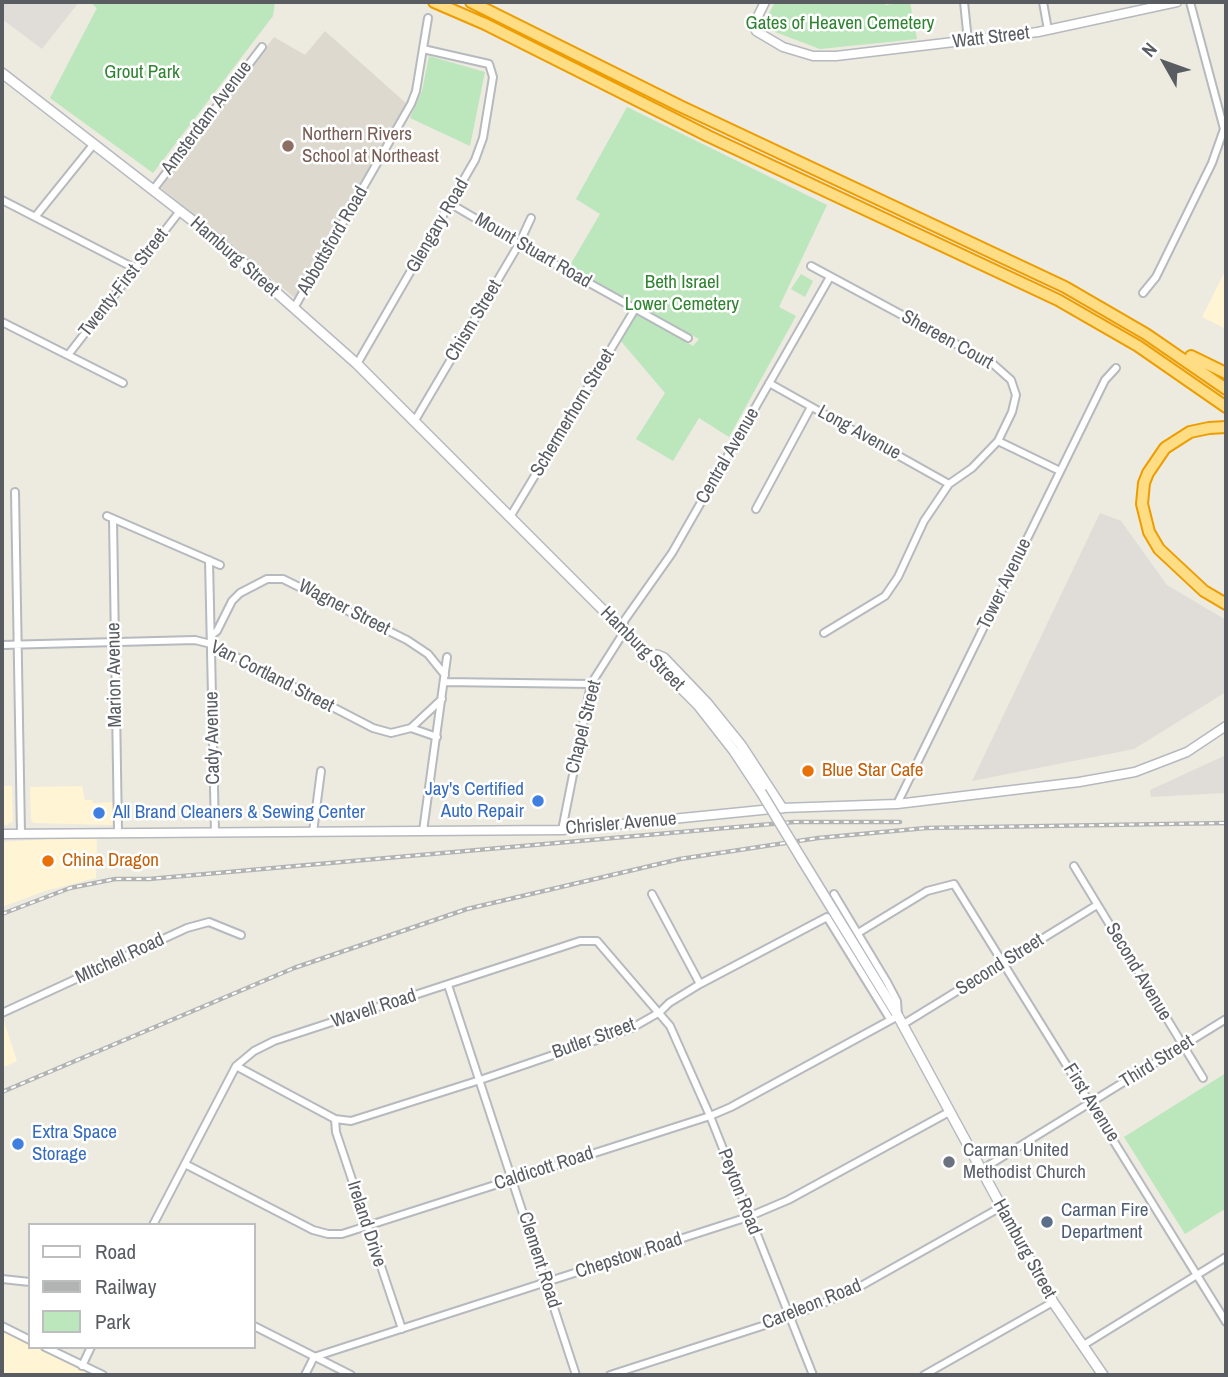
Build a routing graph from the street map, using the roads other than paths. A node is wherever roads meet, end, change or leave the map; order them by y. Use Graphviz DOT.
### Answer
graph roads {
  1 [pos="434,2"];
  2 [pos="471,2"];
  3 [pos="765,2"];
  4 [pos="964,2"];
  5 [pos="1043,2"];
  6 [pos="1177,2"];
  7 [pos="1190,2"];
  8 [pos="428,18"];
  9 [pos="1048,30"];
  10 [pos="968,41"];
  11 [pos="262,47"];
  12 [pos="423,48"];
  13 [pos="2,73"];
  14 [pos="93,145"];
  15 [pos="153,190"];
  16 [pos="2,200"];
  17 [pos="451,204"];
  18 [pos="180,211"];
  19 [pos="35,217"];
  20 [pos="531,219"];
  21 [pos="519,244"];
  22 [pos="811,266"];
  23 [pos="136,269"];
  24 [pos="830,277"];
  25 [pos="1143,293"];
  26 [pos="294,308"];
  27 [pos="635,309"];
  28 [pos="1119,317"];
  29 [pos="2,322"];
  30 [pos="688,338"];
  31 [pos="68,355"];
  32 [pos="357,365"];
  33 [pos="1116,368"];
  34 [pos="1226,373"];
  35 [pos="123,383"];
  36 [pos="769,383"];
  37 [pos="1226,389"];
  38 [pos="811,407"];
  39 [pos="1226,407"];
  40 [pos="414,422"];
  41 [pos="1226,427"];
  42 [pos="998,441"];
  43 [pos="1060,471"];
  44 [pos="949,484"];
  45 [pos="15,492"];
  46 [pos="756,509"];
  47 [pos="510,517"];
  48 [pos="209,560"];
  49 [pos="220,565"];
  50 [pos="1226,604"];
  51 [pos="624,632"];
  52 [pos="824,634"];
  53 [pos="212,635"];
  54 [pos="114,642"];
  55 [pos="211,644"];
  56 [pos="2,645"];
  57 [pos="18,645"];
  58 [pos="447,657"];
  59 [pos="651,657"];
  60 [pos="445,679"];
  61 [pos="591,684"];
  62 [pos="442,699"];
  63 [pos="1226,726"];
  64 [pos="411,728"];
  65 [pos="437,737"];
  66 [pos="321,771"];
  67 [pos="897,804"];
  68 [pos="782,808"];
  69 [pos="562,830"];
  70 [pos="118,831"];
  71 [pos="424,831"];
  72 [pos="215,832"];
  73 [pos="313,832"];
  74 [pos="2,834"];
  75 [pos="21,834"];
  76 [pos="1074,866"];
  77 [pos="652,894"];
  78 [pos="834,894"];
  79 [pos="1097,905"];
  80 [pos="858,933"];
  81 [pos="241,935"];
  82 [pos="1004,963"];
  83 [pos="701,984"];
  84 [pos="448,985"];
  85 [pos="660,1012"];
  86 [pos="2,1013"];
  87 [pos="1226,1019"];
  88 [pos="897,1020"];
  89 [pos="1183,1046"];
  90 [pos="236,1066"];
  91 [pos="1203,1078"];
  92 [pos="480,1080"];
  93 [pos="1091,1103"];
  94 [pos="949,1112"];
  95 [pos="710,1116"];
  96 [pos="335,1119"];
  97 [pos="185,1164"];
  98 [pos="981,1170"];
  99 [pos="512,1179"];
  100 [pos="1001,1208"];
  101 [pos="748,1217"];
  102 [pos="154,1223"];
  103 [pos="367,1227"];
  104 [pos="1226,1257"];
  105 [pos="1197,1275"];
  106 [pos="2,1279"];
  107 [pos="28,1282"];
  108 [pos="546,1283"];
  109 [pos="1053,1302"];
  110 [pos="790,1318"];
  111 [pos="1226,1322"];
  112 [pos="2,1326"];
  113 [pos="256,1327"];
  114 [pos="402,1329"];
  115 [pos="28,1339"];
  116 [pos="1082,1346"];
  117 [pos="49,1349"];
  118 [pos="90,1349"];
  119 [pos="314,1357"];
  120 [pos="82,1366"];
  121 [pos="103,1375"];
  122 [pos="305,1375"];
  123 [pos="351,1375"];
  124 [pos="576,1375"];
  125 [pos="610,1375"];
  126 [pos="813,1375"];
  127 [pos="924,1375"];
  128 [pos="1103,1375"];
  1 -- 39 [label="highway"];
  2 -- 28 [label="highway"];
  3 -- 10 [label="street, Watt Street"];
  4 -- 10 [label="street"];
  5 -- 9 [label="street"];
  6 -- 9 [label="street, Watt Street"];
  7 -- 25 [label="street"];
  8 -- 12 [label="street, Abbottsford Road"];
  9 -- 10 [label="street, Watt Street"];
  11 -- 15 [label="street, Amsterdam Avenue"];
  12 -- 17 [label="street, Glengary Road"];
  12 -- 26 [label="street, Abbottsford Road"];
  13 -- 14 [label="main road, Hamburg Street"];
  14 -- 15 [label="main road, Hamburg Street"];
  14 -- 19 [label="street"];
  15 -- 18 [label="main road, Hamburg Street"];
  16 -- 19 [label="street"];
  17 -- 21 [label="street, Mount Stuart Road"];
  17 -- 32 [label="street, Glengary Road"];
  18 -- 23 [label="street, Twenty-First Street"];
  18 -- 26 [label="main road, Hamburg Street"];
  19 -- 23 [label="street"];
  20 -- 21 [label="street, Chism Street"];
  21 -- 27 [label="street, Mount Stuart Road"];
  21 -- 40 [label="street, Chism Street"];
  22 -- 24 [label="street, Shereen Court"];
  23 -- 31 [label="street, Twenty-First Street"];
  24 -- 36 [label="street, Central Avenue"];
  24 -- 42 [label="street, Shereen Court"];
  26 -- 32 [label="main road, Hamburg Street"];
  27 -- 30 [label="street, Mount Stuart Road"];
  27 -- 47 [label="street, Schermerhorn Street"];
  28 -- 34 [label="highway"];
  28 -- 37 [label="highway"];
  29 -- 31 [label="street"];
  31 -- 35 [label="street"];
  32 -- 40 [label="main road, Hamburg Street"];
  33 -- 43 [label="street, Tower Avenue"];
  36 -- 38 [label="street, Long Avenue"];
  36 -- 51 [label="street, Central Avenue"];
  38 -- 44 [label="street, Long Avenue"];
  38 -- 46 [label="street"];
  40 -- 47 [label="main road, Hamburg Street"];
  41 -- 50 [label="highway"];
  42 -- 43 [label="street"];
  42 -- 44 [label="street, Shereen Court"];
  43 -- 67 [label="street, Tower Avenue"];
  44 -- 52 [label="street, Shereen Court"];
  45 -- 57 [label="street"];
  47 -- 51 [label="main road, Hamburg Street"];
  48 -- 49 [label="street"];
  48 -- 53 [label="street, Cady Avenue"];
  48 -- 54 [label="street, Marion Avenue"];
  51 -- 59 [label="main road, Hamburg Street"];
  51 -- 61 [label="street, Chapel Street"];
  53 -- 55 [label="street, Cady Avenue"];
  53 -- 60 [label="street, Wagner Street"];
  54 -- 55 [label="street, Van Cortland Street"];
  54 -- 57 [label="street, Van Cortland Street"];
  54 -- 70 [label="street, Marion Avenue"];
  55 -- 64 [label="street, Van Cortland Street"];
  55 -- 72 [label="street, Cady Avenue"];
  56 -- 57 [label="street, Van Cortland Street"];
  57 -- 75 [label="street"];
  58 -- 60 [label="street"];
  59 -- 68 [label="main road"];
  59 -- 88 [label="main road, Hamburg Street, bridge"];
  60 -- 61 [label="street"];
  60 -- 62 [label="street"];
  61 -- 69 [label="street, Chapel Street"];
  62 -- 64 [label="street"];
  62 -- 65 [label="street"];
  63 -- 67 [label="street, Chrisler Avenue"];
  64 -- 65 [label="street, Van Cortland Street"];
  65 -- 71 [label="street"];
  66 -- 73 [label="street"];
  67 -- 68 [label="street, Chrisler Avenue"];
  68 -- 69 [label="street, Chrisler Avenue"];
  69 -- 71 [label="street, Chrisler Avenue"];
  70 -- 72 [label="street, Chrisler Avenue"];
  70 -- 75 [label="street, Chrisler Avenue"];
  71 -- 73 [label="street, Chrisler Avenue"];
  72 -- 73 [label="street, Chrisler Avenue"];
  74 -- 75 [label="street, Chrisler Avenue"];
  76 -- 79 [label="street, Second Avenue"];
  77 -- 83 [label="street"];
  78 -- 80 [label="street"];
  79 -- 82 [label="street, Second Street"];
  79 -- 89 [label="street, Second Avenue"];
  80 -- 82 [label="street, First Avenue"];
  80 -- 88 [label="street"];
  81 -- 86 [label="street, MItchell Road"];
  82 -- 88 [label="street, Second Street"];
  82 -- 93 [label="street, First Avenue"];
  83 -- 85 [label="street, Butler Street"];
  83 -- 88 [label="street, Butler Street"];
  84 -- 85 [label="street, Wavell Road"];
  84 -- 90 [label="street, Wavell Road"];
  84 -- 92 [label="street, Clement Road"];
  85 -- 92 [label="street, Butler Street"];
  85 -- 95 [label="street, Peyton Road"];
  87 -- 89 [label="street, Third Street"];
  88 -- 94 [label="main road, Hamburg Street"];
  88 -- 95 [label="street, Caldicott Road"];
  89 -- 91 [label="street, Second Avenue"];
  89 -- 93 [label="street, Third Street"];
  90 -- 96 [label="street"];
  90 -- 97 [label="street, Wavell Road"];
  92 -- 96 [label="street, Butler Street"];
  92 -- 99 [label="street, Clement Road"];
  93 -- 98 [label="street, Third Street"];
  93 -- 105 [label="street, First Avenue"];
  94 -- 98 [label="main road, Hamburg Street"];
  94 -- 101 [label="street, Chepstow Road"];
  95 -- 99 [label="street, Caldicott Road"];
  95 -- 101 [label="street, Peyton Road"];
  96 -- 103 [label="street, Ireland Drive"];
  97 -- 102 [label="street, Wavell Road"];
  97 -- 103 [label="street, Caldicott Road"];
  98 -- 100 [label="main road, Hamburg Street"];
  99 -- 103 [label="street, Caldicott Road"];
  99 -- 108 [label="street, Clement Road"];
  100 -- 109 [label="main road, Hamburg Street"];
  100 -- 110 [label="street, Careleon Road"];
  101 -- 108 [label="street, Chepstow Road"];
  101 -- 110 [label="street, Peyton Road"];
  103 -- 114 [label="street, Ireland Drive"];
  104 -- 105 [label="street"];
  105 -- 111 [label="street, First Avenue"];
  105 -- 116 [label="street"];
  106 -- 107 [label="street"];
  108 -- 114 [label="street, Chepstow Road"];
  108 -- 124 [label="street, Clement Road"];
  109 -- 116 [label="main road, Hamburg Street"];
  109 -- 127 [label="street"];
  110 -- 125 [label="street, Careleon Road"];
  110 -- 126 [label="street, Peyton Road"];
  112 -- 115 [label="street"];
  113 -- 119 [label="street"];
  114 -- 119 [label="street, Chepstow Road"];
  116 -- 128 [label="main road, Hamburg Street"];
  117 -- 120 [label="street"];
  118 -- 120 [label="street"];
  119 -- 122 [label="street"];
  119 -- 123 [label="street"];
  120 -- 121 [label="street"];
}
